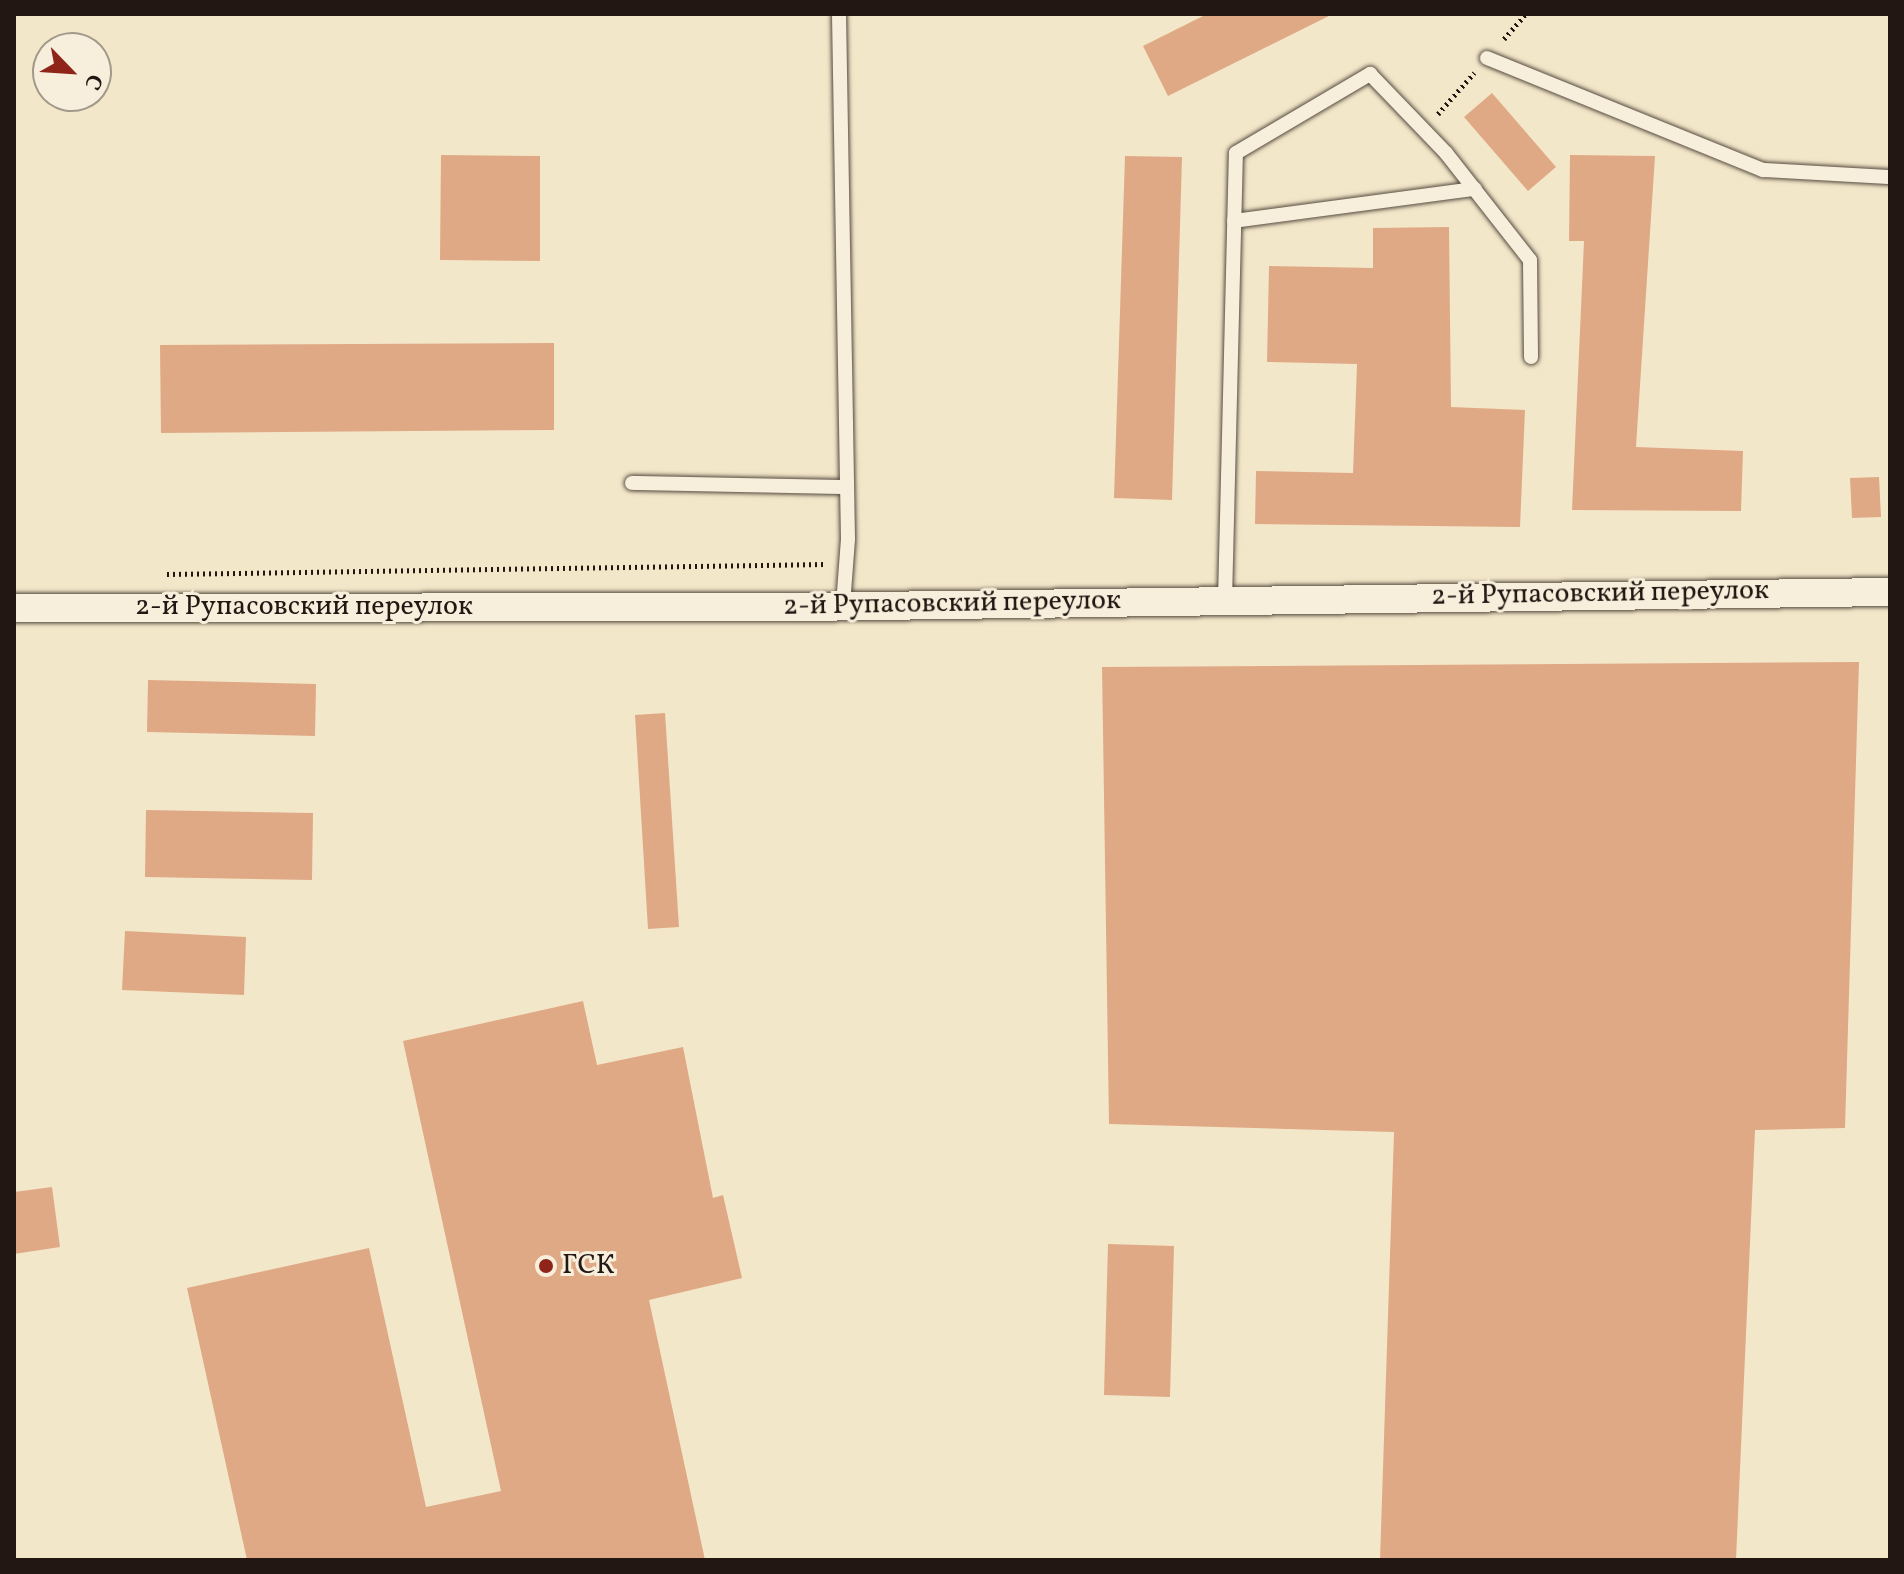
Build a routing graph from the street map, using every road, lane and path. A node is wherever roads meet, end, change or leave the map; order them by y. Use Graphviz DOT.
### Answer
graph roads {
  1 [pos="839,14"];
  2 [pos="1487,58"];
  3 [pos="1890,177"];
  4 [pos="1475,189"];
  5 [pos="1234,221"];
  6 [pos="1531,357"];
  7 [pos="632,483"];
  8 [pos="847,487"];
  9 [pos="1890,592"];
  10 [pos="1225,600"];
  11 [pos="843,606"];
  12 [pos="14,608"];
  1 -- 8 [label="lane"];
  2 -- 3 [label="lane"];
  4 -- 5 [label="lane"];
  4 -- 5 [label="lane"];
  4 -- 6 [label="lane"];
  5 -- 10 [label="lane"];
  7 -- 8 [label="lane"];
  8 -- 11 [label="lane"];
  9 -- 10 [label="street, 2-й Рупасовский переулок"];
  10 -- 11 [label="street, 2-й Рупасовский переулок"];
  11 -- 12 [label="street, 2-й Рупасовский переулок"];
}
